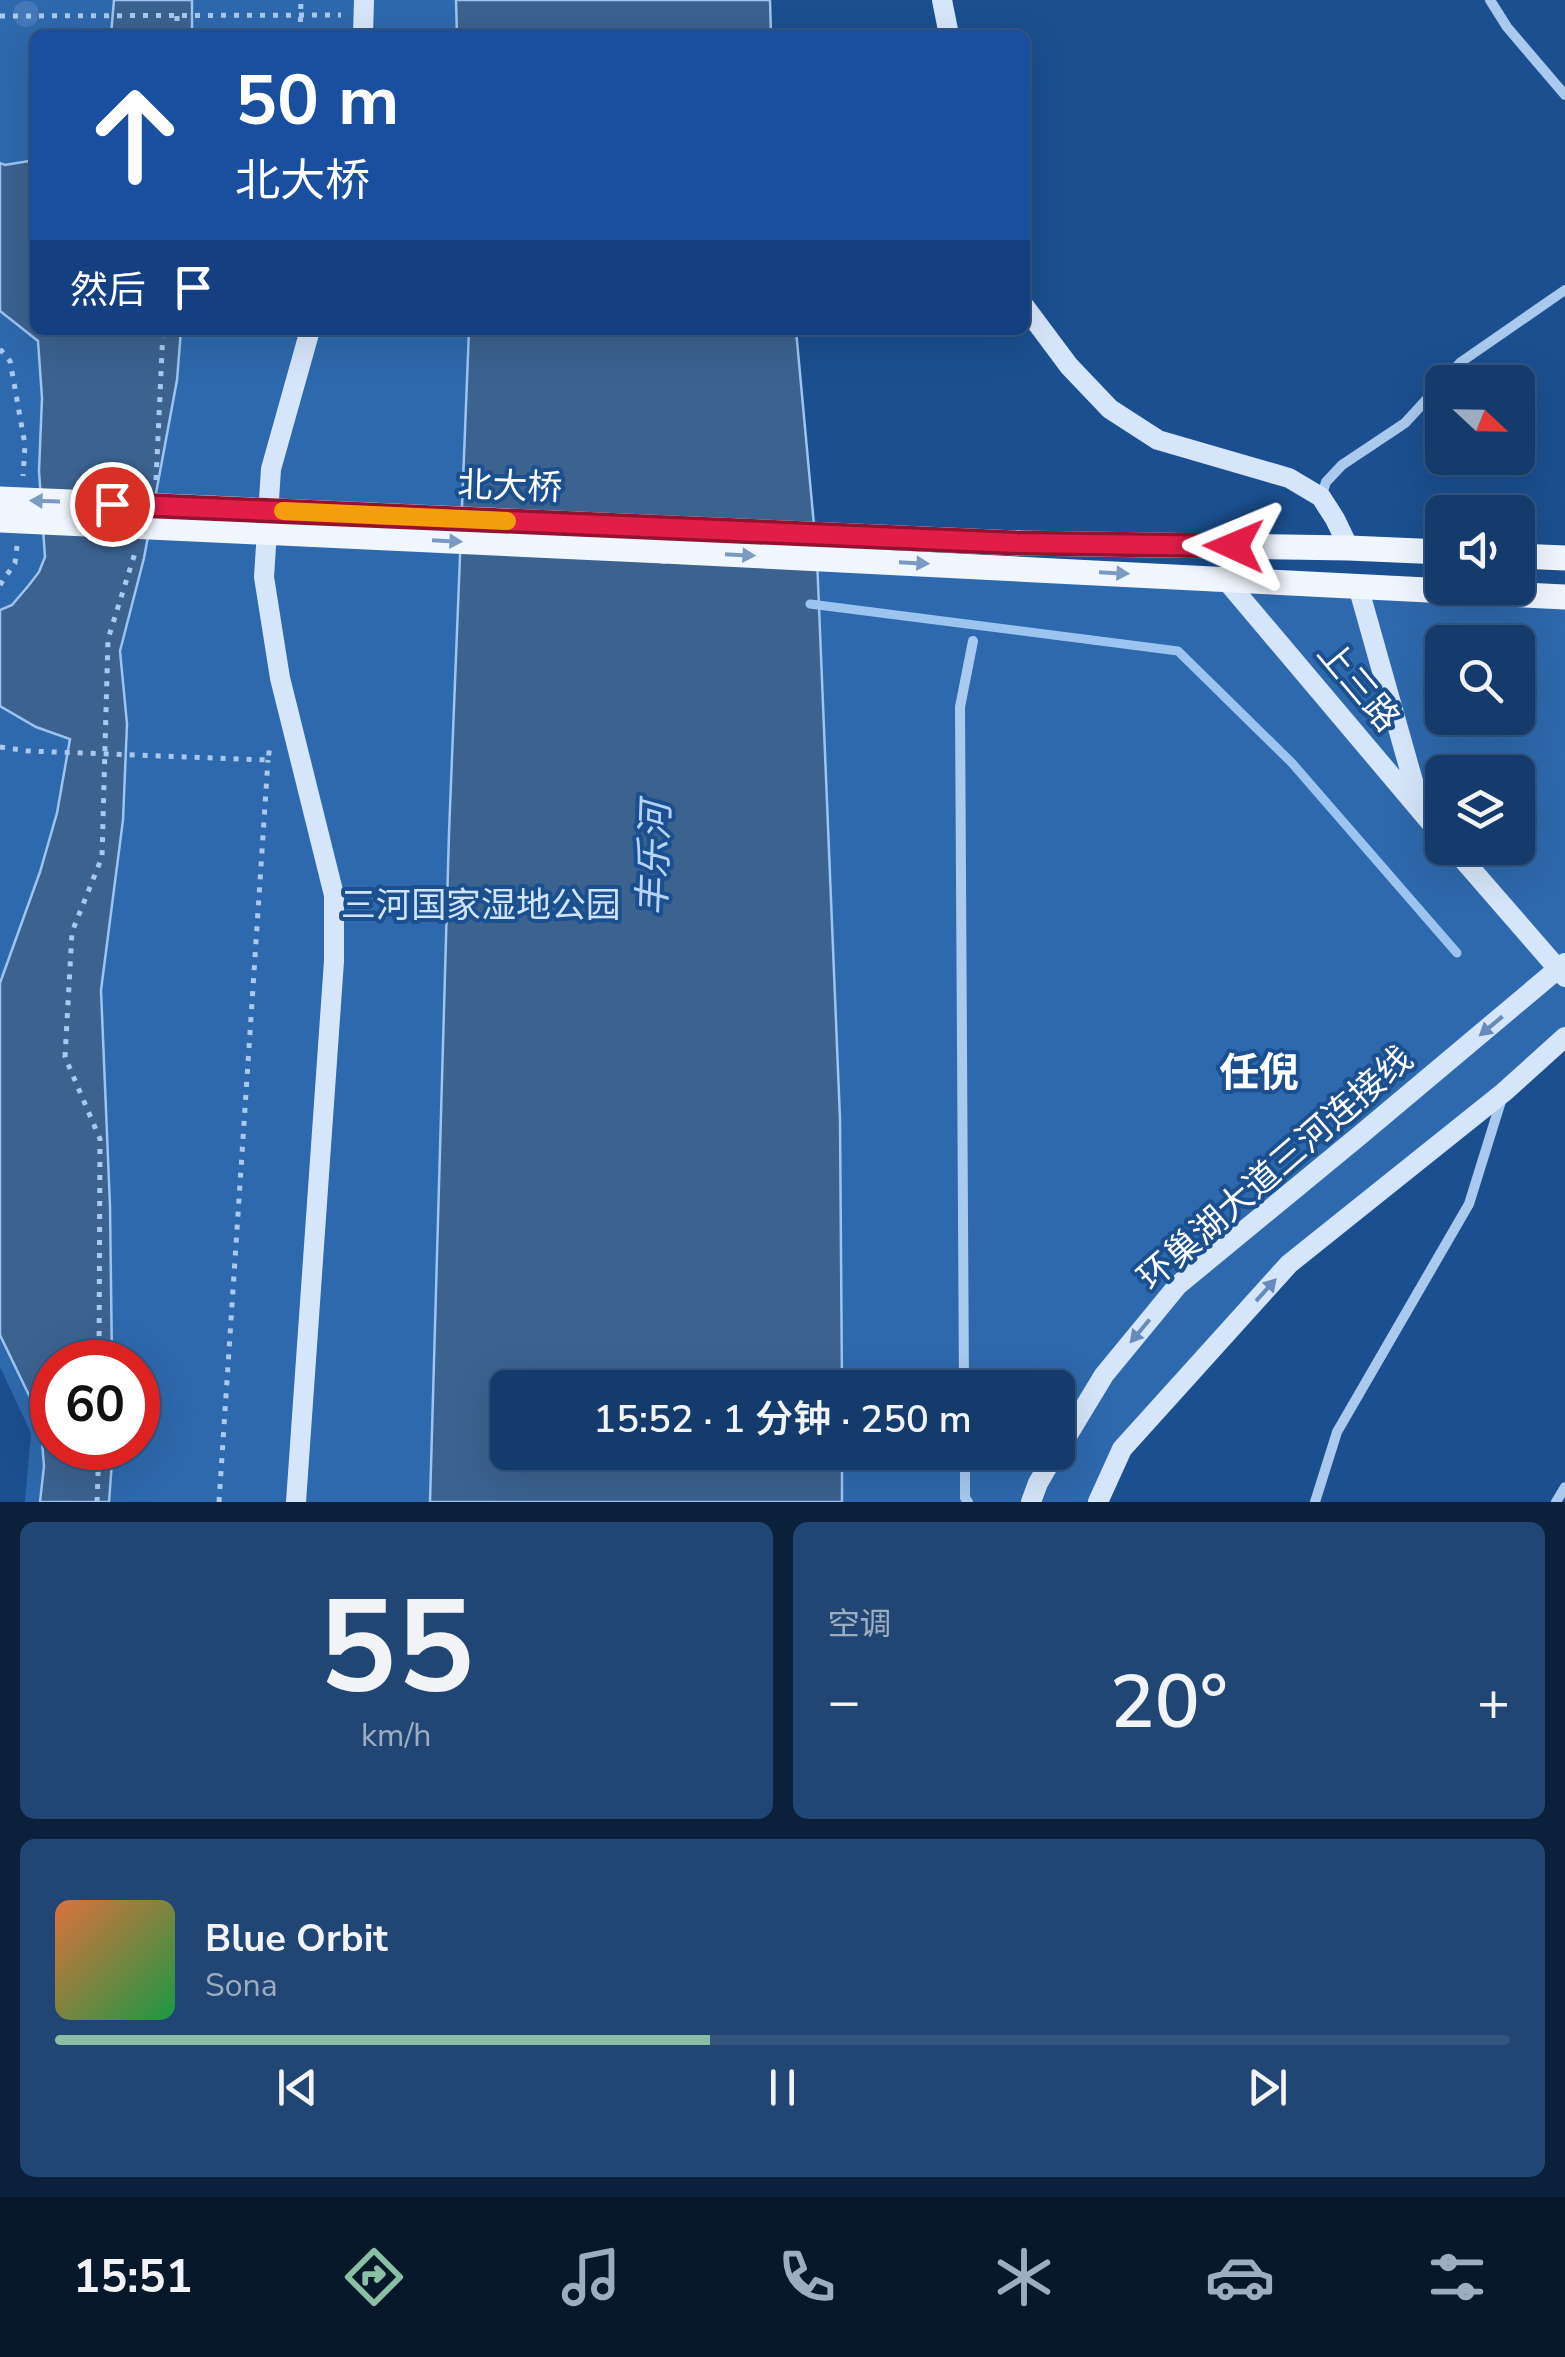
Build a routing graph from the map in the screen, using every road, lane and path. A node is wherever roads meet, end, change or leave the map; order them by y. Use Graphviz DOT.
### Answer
graph roads {
  1 [pos="301,0"];
  2 [pos="942,0"];
  3 [pos="1490,0"];
  4 [pos="0,16"];
  5 [pos="177,16"];
  6 [pos="300,16"];
  7 [pos="363,17"];
  8 [pos="177,30"];
  9 [pos="300,30"];
  10 [pos="948,30"];
  11 [pos="1565,95"];
  12 [pos="1565,290"];
  13 [pos="1030,314"];
  14 [pos="163,335"];
  15 [pos="309,335"];
  16 [pos="0,348"];
  17 [pos="22,484"];
  18 [pos="1321,496"];
  19 [pos="0,499"];
  20 [pos="146,516"];
  21 [pos="0,520"];
  22 [pos="17,543"];
  23 [pos="1348,548"];
  24 [pos="1425,551"];
  25 [pos="1016,555"];
  26 [pos="1535,557"];
  27 [pos="1565,558"];
  28 [pos="1225,579"];
  29 [pos="0,584"];
  30 [pos="1358,586"];
  31 [pos="1565,598"];
  32 [pos="973,640"];
  33 [pos="270,743"];
  34 [pos="0,747"];
  35 [pos="268,760"];
  36 [pos="1422,812"];
  37 [pos="1425,816"];
  38 [pos="1468,865"];
  39 [pos="1563,970"];
  40 [pos="1565,1036"];
  41 [pos="1504,1092"];
  42 [pos="99,1340"];
  43 [pos="964,1370"];
  44 [pos="1075,1423"];
  45 [pos="98,1470"];
  46 [pos="964,1470"];
  47 [pos="1046,1470"];
  48 [pos="1565,1487"];
  49 [pos="97,1502"];
  50 [pos="219,1502"];
  51 [pos="296,1502"];
  52 [pos="968,1502"];
  53 [pos="1031,1502"];
  54 [pos="1098,1502"];
  55 [pos="1315,1502"];
  56 [pos="1556,1502"];
  1 -- 6 [label="path"];
  2 -- 10 [label="main road"];
  3 -- 11 [label="street"];
  4 -- 5 [label="path"];
  5 -- 6 [label="path"];
  5 -- 8 [label="path"];
  6 -- 7 [label="path"];
  6 -- 9 [label="path"];
  12 -- 18 [label="street"];
  13 -- 18 [label="main road"];
  14 -- 20 [label="path, bridge"];
  15 -- 51 [label="main road"];
  16 -- 17 [label="path"];
  18 -- 23 [label="main road"];
  20 -- 19 [label="main road, 北大桥, one-way, bridge"];
  20 -- 21 [label="main road, 北大桥, bridge"];
  20 -- 25 [label="main road, 北大桥, bridge"];
  20 -- 42 [label="path, bridge"];
  22 -- 29 [label="path"];
  23 -- 24 [label="main road"];
  23 -- 25 [label="main road"];
  25 -- 28 [label="main road, one-way"];
  26 -- 27 [label="main road"];
  28 -- 30 [label="main road"];
  28 -- 36 [label="main road, 上三路"];
  30 -- 31 [label="main road"];
  30 -- 36 [label="main road"];
  32 -- 43 [label="street"];
  33 -- 35 [label="path"];
  34 -- 35 [label="path"];
  35 -- 50 [label="path"];
  36 -- 37 [label="main road, 上三路"];
  38 -- 39 [label="main road"];
  39 -- 44 [label="main road, 环巢湖大道三河连接线, one-way"];
  40 -- 41 [label="main road"];
  54 -- 41 [label="main road, one-way"];
  41 -- 55 [label="street"];
  45 -- 49 [label="path"];
  46 -- 52 [label="street"];
  47 -- 53 [label="main road, 环巢湖大道三河连接线"];
  48 -- 56 [label="street"];
}
